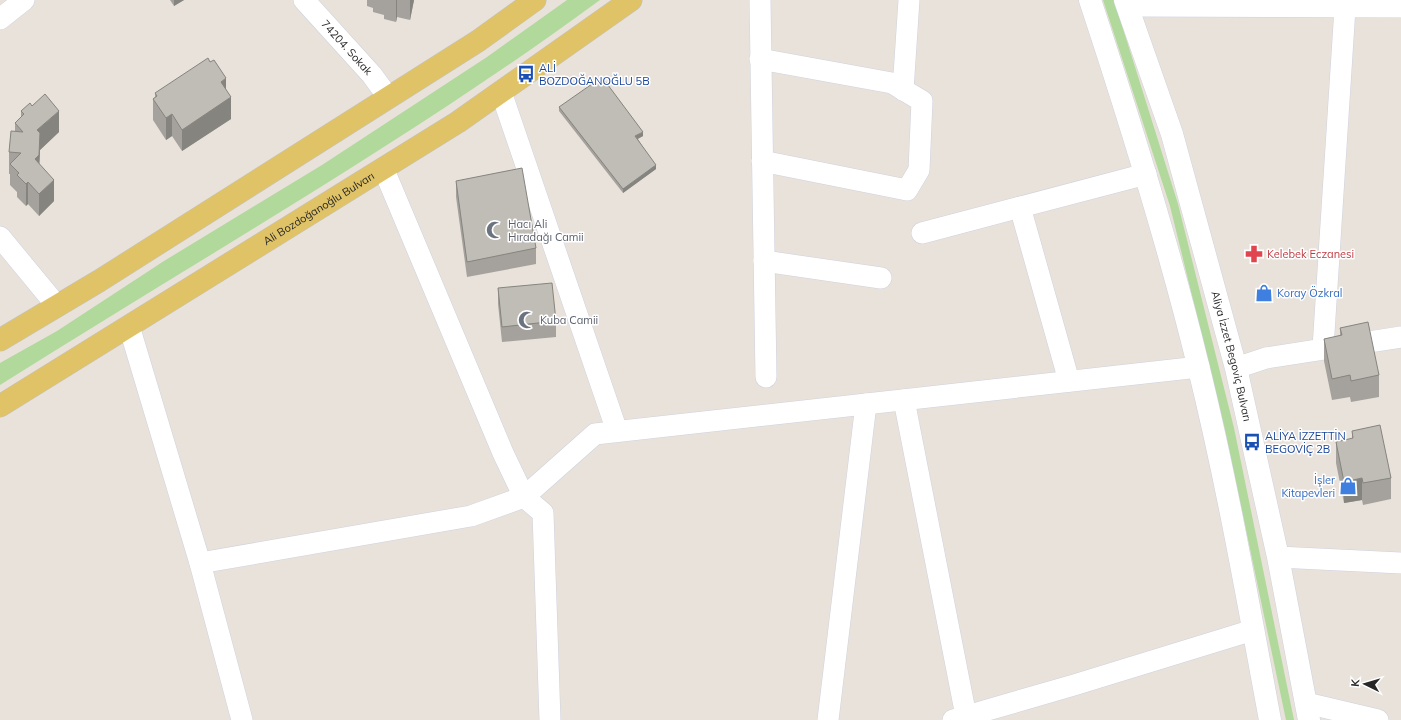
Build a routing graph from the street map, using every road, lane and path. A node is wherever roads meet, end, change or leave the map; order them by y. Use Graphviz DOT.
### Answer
graph roads {
  1 [pos="24,0"];
  2 [pos="304,0"];
  3 [pos="535,0"];
  4 [pos="631,0"];
  5 [pos="760,0"];
  6 [pos="909,0"];
  7 [pos="1090,0"];
  8 [pos="1126,3"];
  9 [pos="1219,4"];
  10 [pos="1401,7"];
  11 [pos="1345,8"];
  12 [pos="0,19"];
  13 [pos="760,59"];
  14 [pos="902,90"];
  15 [pos="501,92"];
  16 [pos="388,97"];
  17 [pos="762,161"];
  18 [pos="384,170"];
  19 [pos="1146,174"];
  20 [pos="1020,207"];
  21 [pos="922,233"];
  22 [pos="0,237"];
  23 [pos="764,261"];
  24 [pos="881,278"];
  25 [pos="57,306"];
  26 [pos="129,326"];
  27 [pos="1401,337"];
  28 [pos="0,340"];
  29 [pos="1323,348"];
  30 [pos="1199,367"];
  31 [pos="1236,368"];
  32 [pos="766,377"];
  33 [pos="1069,381"];
  34 [pos="904,400"];
  35 [pos="866,404"];
  36 [pos="0,406"];
  37 [pos="617,431"];
  38 [pos="524,497"];
  39 [pos="1278,557"];
  40 [pos="200,563"];
  41 [pos="1401,563"];
  42 [pos="1253,630"];
  43 [pos="1308,712"];
  44 [pos="959,718"];
  45 [pos="242,720"];
  46 [pos="550,720"];
  47 [pos="828,720"];
  48 [pos="1270,720"];
  49 [pos="1378,720"];
  1 -- 12 [label="street"];
  2 -- 16 [label="street, 74204. Sokak"];
  3 -- 16 [label="main road"];
  4 -- 15 [label="main road, Ali Bozdoğanoğlu Bulvarı"];
  5 -- 13 [label="street"];
  6 -- 14 [label="street"];
  7 -- 19 [label="main road"];
  8 -- 9 [label="street"];
  8 -- 31 [label="main road, Aliya İzzet Begoviç Bulvarı"];
  9 -- 11 [label="street"];
  10 -- 11 [label="street"];
  11 -- 29 [label="street"];
  13 -- 14 [label="street"];
  13 -- 17 [label="street"];
  14 -- 17 [label="street"];
  15 -- 18 [label="main road, Ali Bozdoğanoğlu Bulvarı"];
  15 -- 37 [label="street"];
  16 -- 25 [label="main road"];
  17 -- 23 [label="street"];
  18 -- 26 [label="main road, Ali Bozdoğanoğlu Bulvarı"];
  18 -- 38 [label="street"];
  19 -- 20 [label="street"];
  19 -- 30 [label="main road"];
  20 -- 21 [label="street"];
  20 -- 33 [label="street"];
  22 -- 25 [label="street"];
  23 -- 24 [label="street"];
  23 -- 32 [label="street"];
  25 -- 28 [label="main road"];
  26 -- 36 [label="main road, Ali Bozdoğanoğlu Bulvarı"];
  26 -- 40 [label="street"];
  27 -- 29 [label="street"];
  29 -- 31 [label="street"];
  30 -- 33 [label="street"];
  30 -- 42 [label="main road"];
  31 -- 39 [label="main road, Aliya İzzet Begoviç Bulvarı"];
  33 -- 34 [label="street"];
  34 -- 35 [label="street"];
  34 -- 44 [label="street"];
  35 -- 37 [label="street"];
  35 -- 47 [label="street"];
  37 -- 38 [label="street"];
  38 -- 40 [label="street"];
  38 -- 46 [label="street"];
  39 -- 41 [label="street"];
  39 -- 43 [label="main road, Aliya İzzet Begoviç Bulvarı"];
  40 -- 45 [label="street"];
  42 -- 44 [label="street"];
  42 -- 48 [label="main road"];
  43 -- 49 [label="street"];
}
